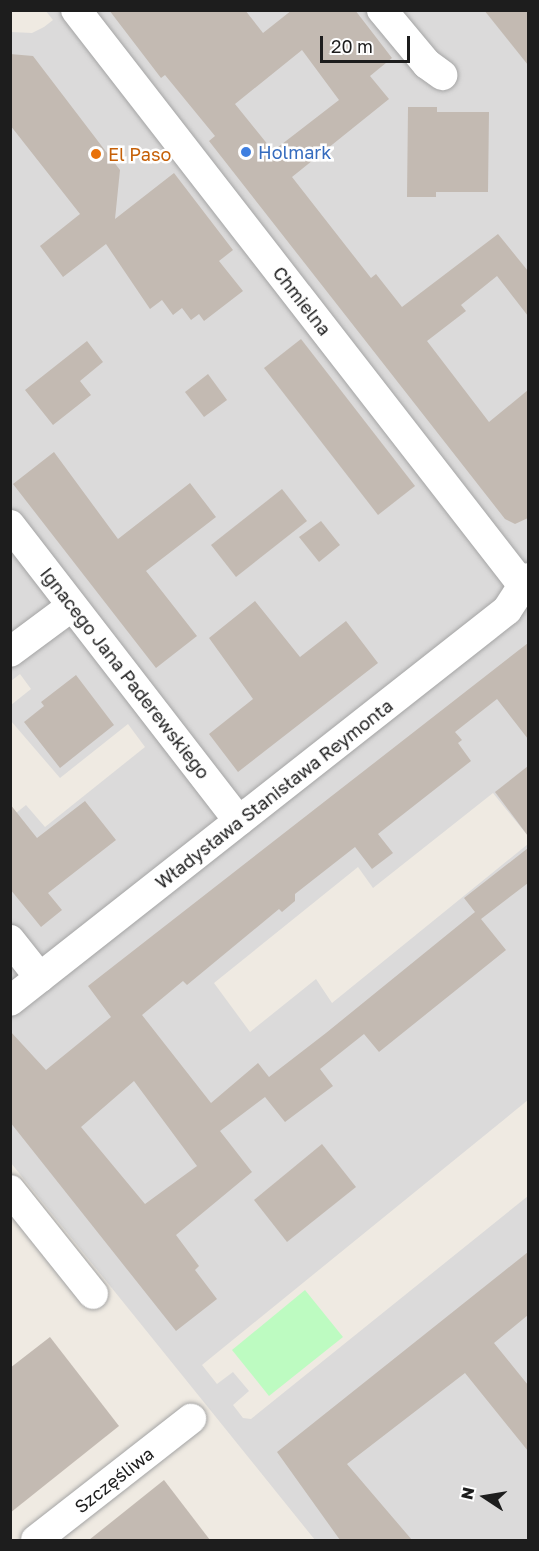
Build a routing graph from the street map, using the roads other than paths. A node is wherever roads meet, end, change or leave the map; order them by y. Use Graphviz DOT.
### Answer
graph roads {
  1 [pos="75,10"];
  2 [pos="382,10"];
  3 [pos="442,75"];
  4 [pos="10,525"];
  5 [pos="527,585"];
  6 [pos="72,606"];
  7 [pos="10,652"];
  8 [pos="239,821"];
  9 [pos="10,940"];
  10 [pos="40,978"];
  11 [pos="10,1001"];
  12 [pos="10,1190"];
  13 [pos="93,1294"];
  14 [pos="191,1419"];
  15 [pos="36,1540"];
  1 -- 5 [label="street, Chmielna"];
  2 -- 3 [label="street"];
  4 -- 6 [label="street, Ignacego Jana Paderewskiego"];
  5 -- 8 [label="street, Władysława Stanisława Reymonta"];
  6 -- 7 [label="street"];
  6 -- 8 [label="street, Ignacego Jana Paderewskiego"];
  8 -- 10 [label="street, Władysława Stanisława Reymonta"];
  9 -- 10 [label="street"];
  10 -- 11 [label="street, Władysława Stanisława Reymonta"];
  12 -- 13 [label="street"];
  14 -- 15 [label="street, Szczęśliwa"];
}
